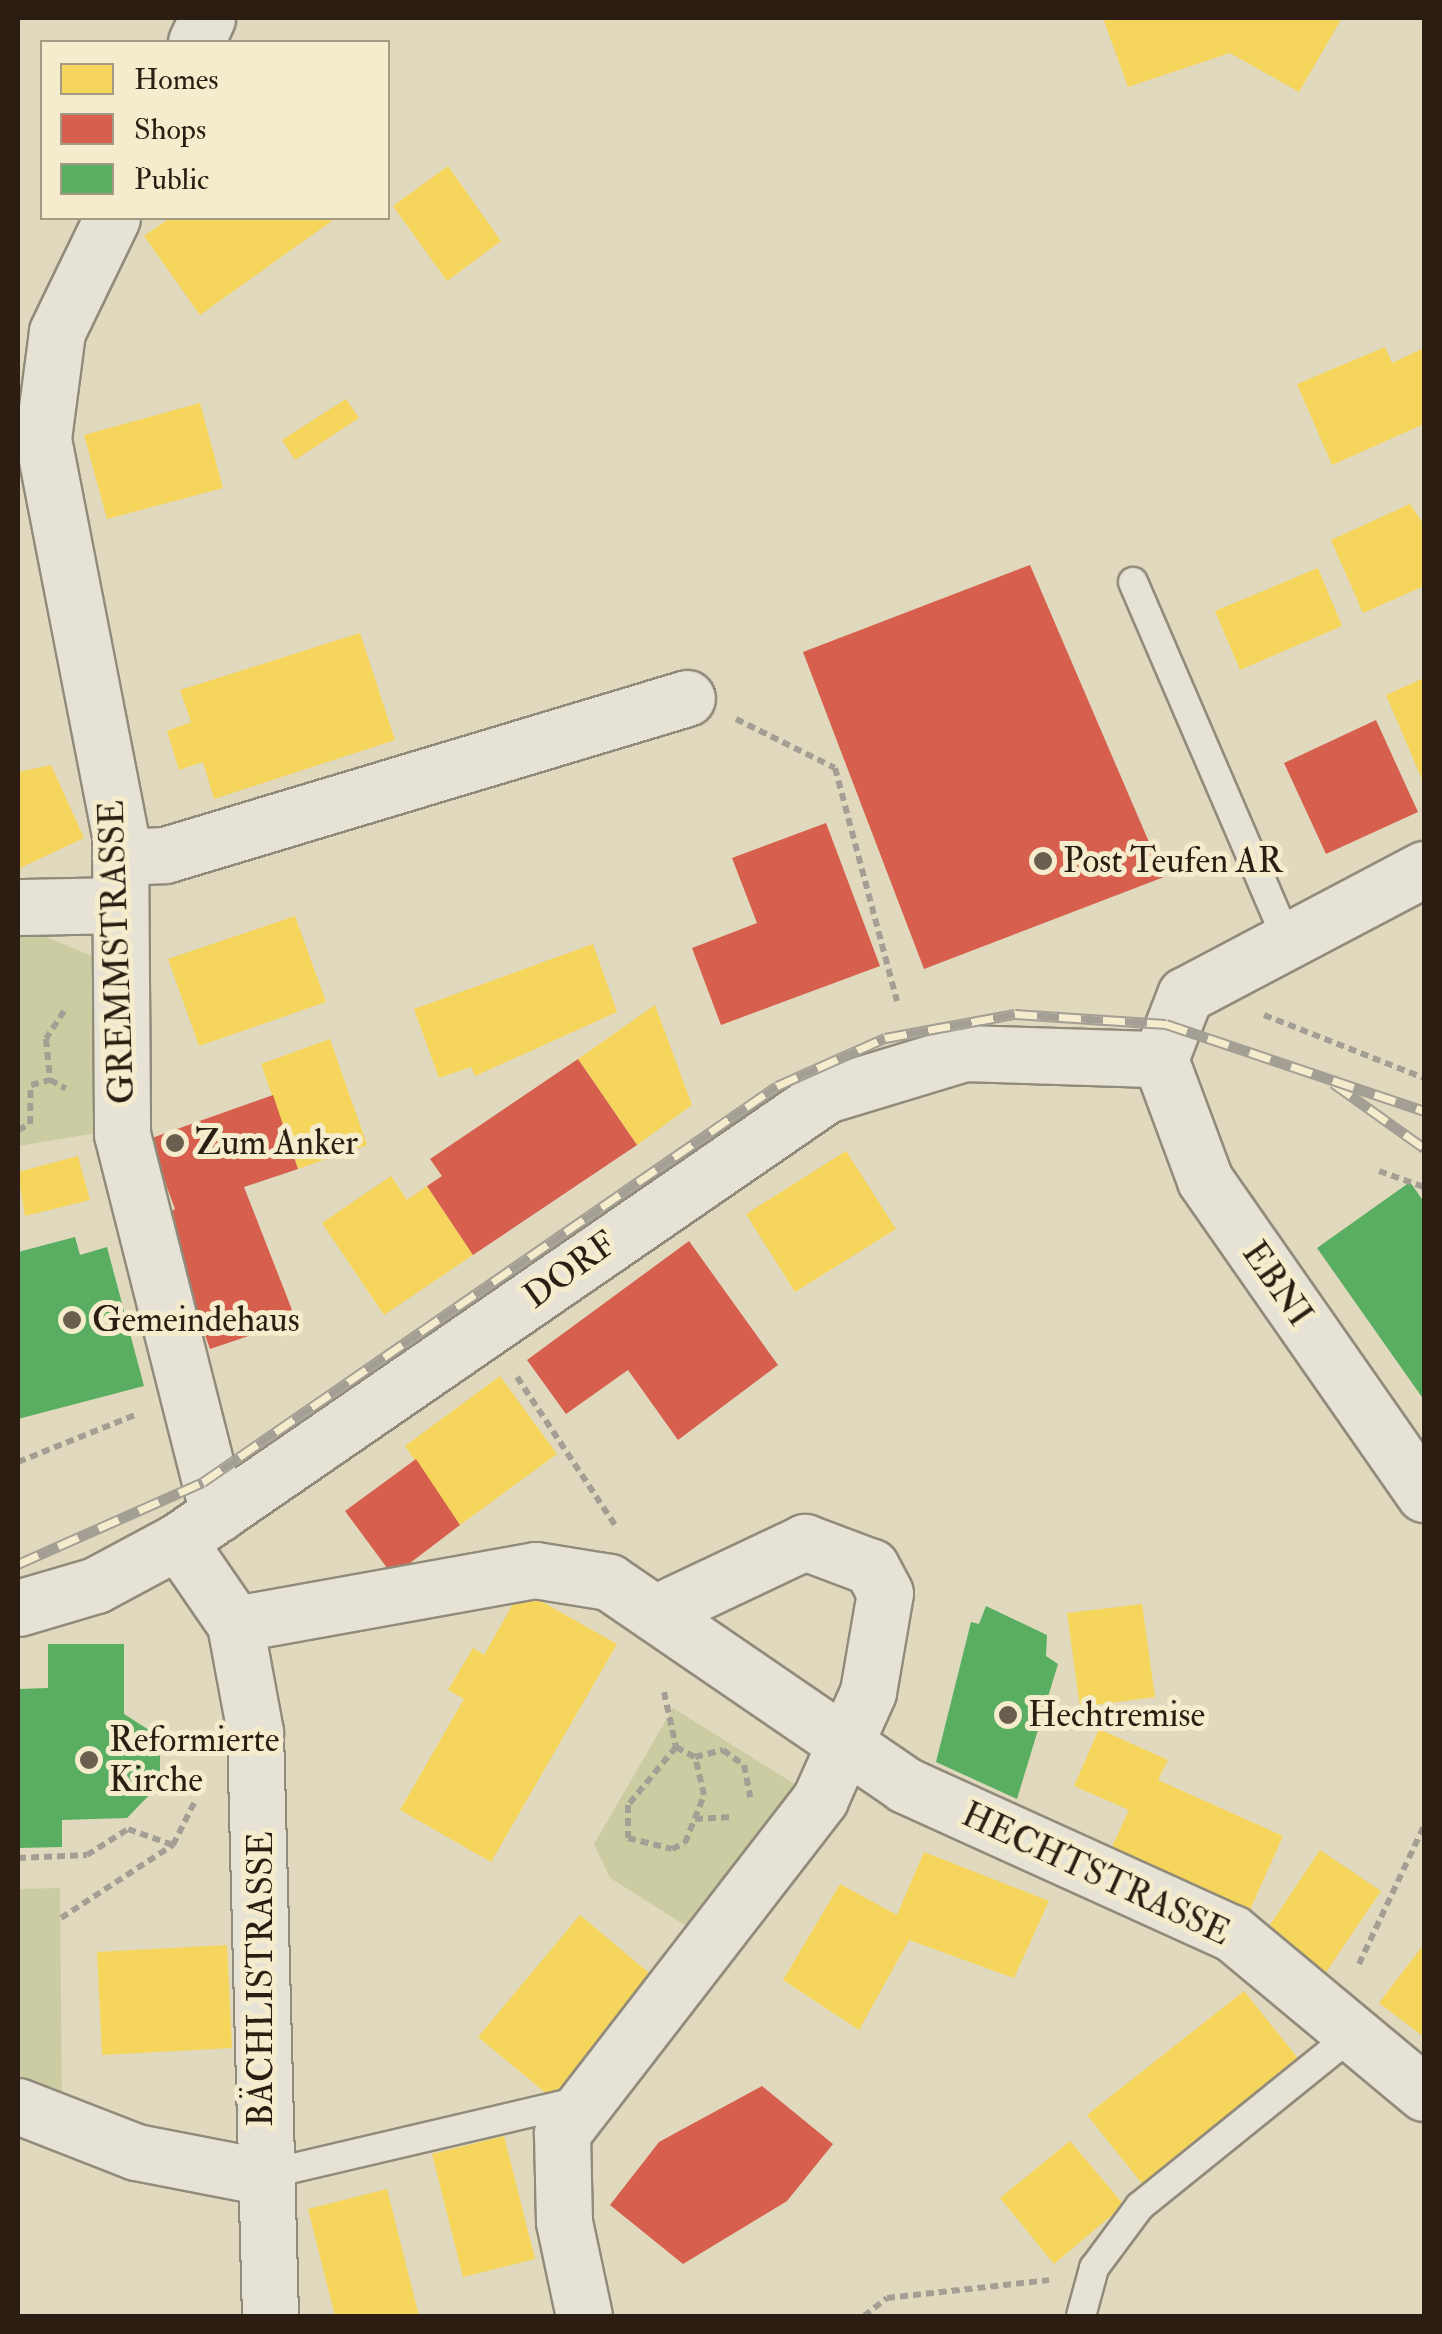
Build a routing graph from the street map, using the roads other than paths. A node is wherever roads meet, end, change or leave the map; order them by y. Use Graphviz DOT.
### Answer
graph roads {
  1 [pos="111,220"];
  2 [pos="1133,582"];
  3 [pos="687,698"];
  4 [pos="1424,869"];
  5 [pos="120,881"];
  6 [pos="18,907"];
  7 [pos="1286,938"];
  8 [pos="1160,1059"];
  9 [pos="1424,1494"];
  10 [pos="198,1527"];
  11 [pos="18,1608"];
  12 [pos="655,1613"];
  13 [pos="236,1624"];
  14 [pos="848,1749"];
  15 [pos="1346,2023"];
  16 [pos="1424,2093"];
  17 [pos="580,2101"];
  18 [pos="18,2106"];
  19 [pos="260,2176"];
  20 [pos="270,2316"];
  21 [pos="584,2316"];
  22 [pos="1080,2316"];
  1 -- 5 [label="street, GREMMSTRASSE"];
  2 -- 7 [label="lane"];
  3 -- 5 [label="street"];
  4 -- 7 [label="street"];
  5 -- 6 [label="street"];
  5 -- 10 [label="street, GREMMSTRASSE"];
  7 -- 8 [label="street"];
  8 -- 9 [label="street, EBNI"];
  8 -- 10 [label="street, DORF"];
  10 -- 11 [label="street, DORF"];
  10 -- 13 [label="street, BÄCHLISTRASSE"];
  12 -- 13 [label="street, HECHTSTRASSE"];
  12 -- 14 [label="street, HECHTSTRASSE"];
  12 -- 14 [label="street"];
  13 -- 19 [label="street, BÄCHLISTRASSE"];
  14 -- 15 [label="street, HECHTSTRASSE"];
  14 -- 17 [label="street"];
  15 -- 16 [label="street, HECHTSTRASSE"];
  15 -- 22 [label="lane"];
  17 -- 19 [label="lane"];
  17 -- 21 [label="street"];
  18 -- 19 [label="street"];
  19 -- 20 [label="street, BÄCHLISTRASSE"];
}
